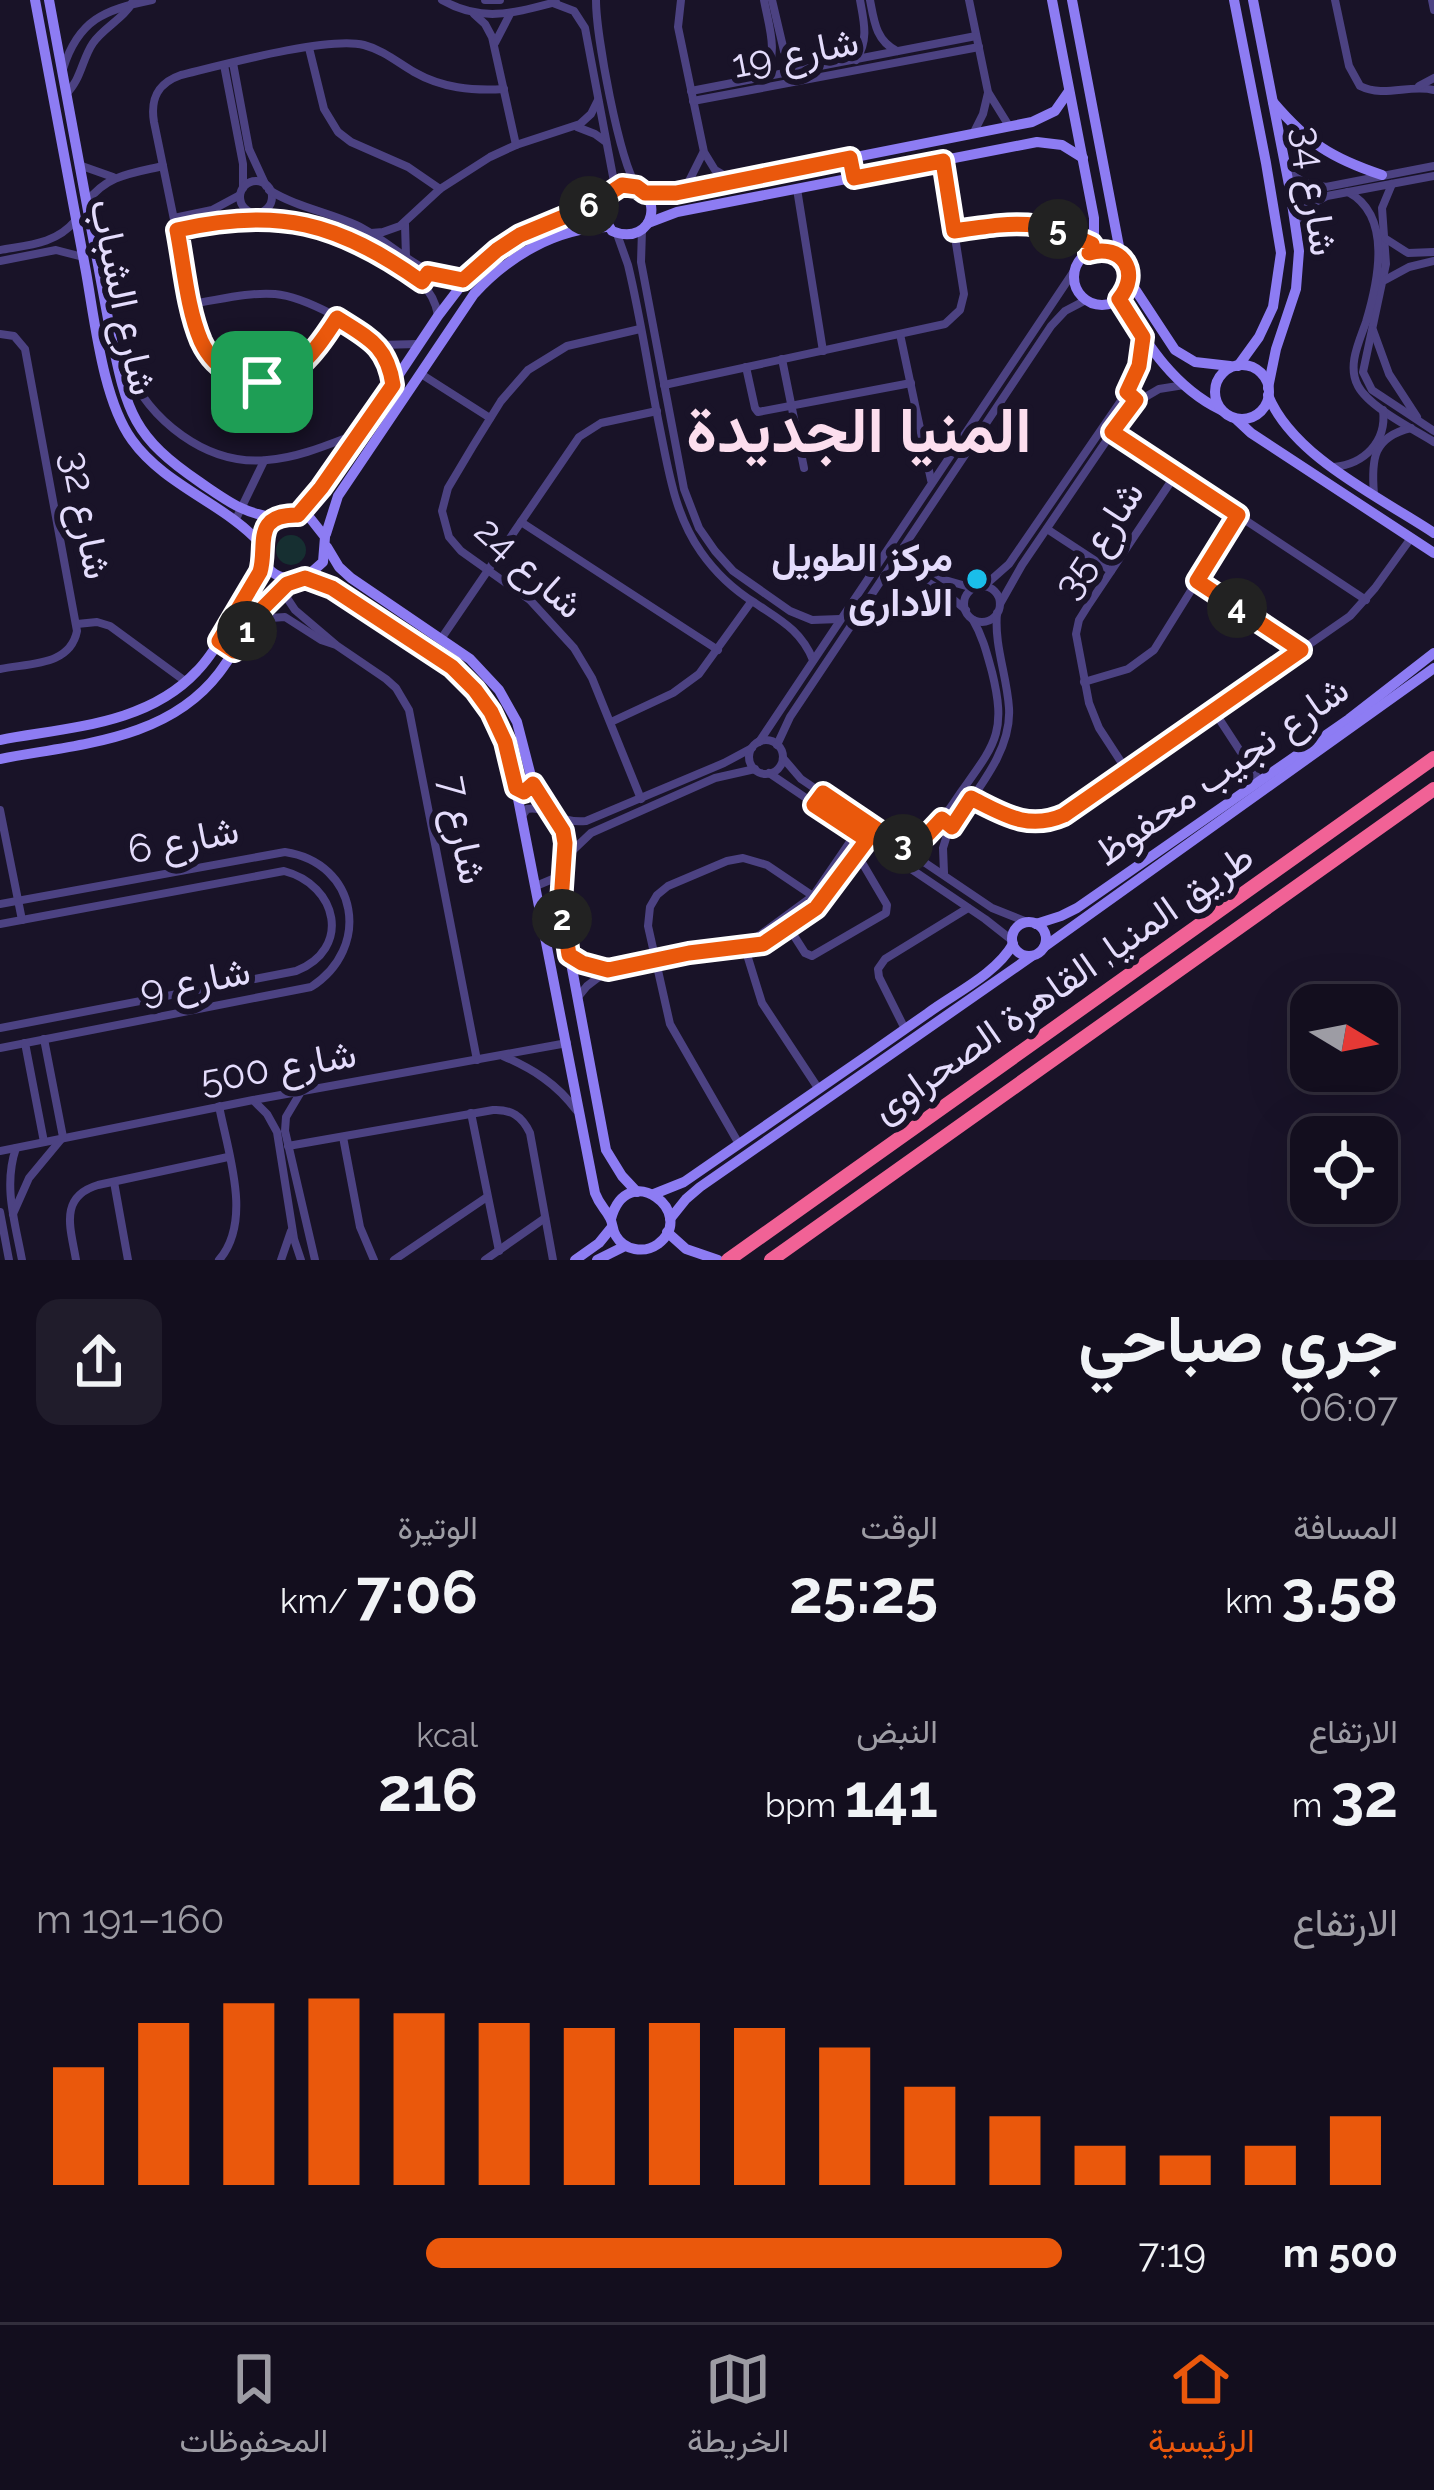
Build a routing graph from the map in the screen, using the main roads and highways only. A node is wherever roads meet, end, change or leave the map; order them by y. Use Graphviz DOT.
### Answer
graph roads {
  1 [pos="1434,758"];
  2 [pos="1434,789"];
  3 [pos="728,1260"];
  4 [pos="771,1260"];
  1 -- 3 [label="highway, طريق المنيا, القاهرة الصحراوى"];
  2 -- 4 [label="highway, طريق المنيا, القاهرة الصحراوى"];
}
